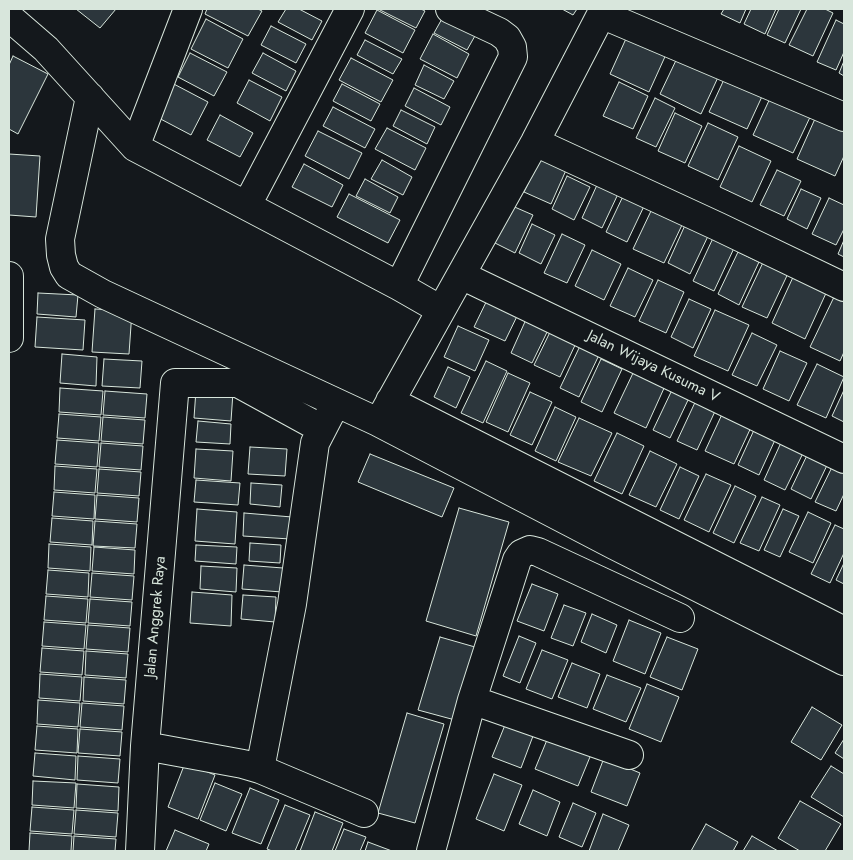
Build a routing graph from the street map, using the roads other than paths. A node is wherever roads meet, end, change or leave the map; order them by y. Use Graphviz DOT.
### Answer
graph roads {
  1 [pos="188,9"];
  2 [pos="350,9"];
  3 [pos="450,9"];
  4 [pos="602,12"];
  5 [pos="9,17"];
  6 [pos="90,97"];
  7 [pos="844,117"];
  8 [pos="535,142"];
  9 [pos="135,147"];
  10 [pos="247,205"];
  11 [pos="461,275"];
  12 [pos="9,276"];
  13 [pos="399,286"];
  14 [pos="844,287"];
  15 [pos="441,310"];
  16 [pos="9,332"];
  17 [pos="336,402"];
  18 [pos="384,412"];
  19 [pos="322,429"];
  20 [pos="844,458"];
  21 [pos="680,618"];
  22 [pos="844,631"];
  23 [pos="844,661"];
  24 [pos="472,700"];
  25 [pos="146,746"];
  26 [pos="629,755"];
  27 [pos="260,769"];
  28 [pos="364,813"];
  29 [pos="438,849"];
  30 [pos="140,851"];
  1 -- 9 [label="street"];
  2 -- 10 [label="street"];
  3 -- 13 [label="street"];
  4 -- 7 [label="street"];
  4 -- 8 [label="street"];
  5 -- 6 [label="street"];
  6 -- 9 [label="street"];
  6 -- 17 [label="street"];
  8 -- 11 [label="street"];
  8 -- 14 [label="street"];
  9 -- 10 [label="street"];
  10 -- 13 [label="street"];
  11 -- 15 [label="street"];
  11 -- 20 [label="street, Jalan Wijaya Kusuma V"];
  12 -- 16 [label="street"];
  13 -- 15 [label="street"];
  15 -- 18 [label="street"];
  17 -- 18 [label="street"];
  17 -- 19 [label="street"];
  18 -- 22 [label="street"];
  18 -- 23 [label="street"];
  19 -- 25 [label="street, Jalan Anggrek Raya"];
  19 -- 27 [label="street"];
  21 -- 24 [label="street"];
  24 -- 26 [label="street"];
  24 -- 29 [label="street"];
  25 -- 27 [label="street"];
  25 -- 30 [label="street, Jalan Anggrek Raya"];
  27 -- 28 [label="street"];
}
